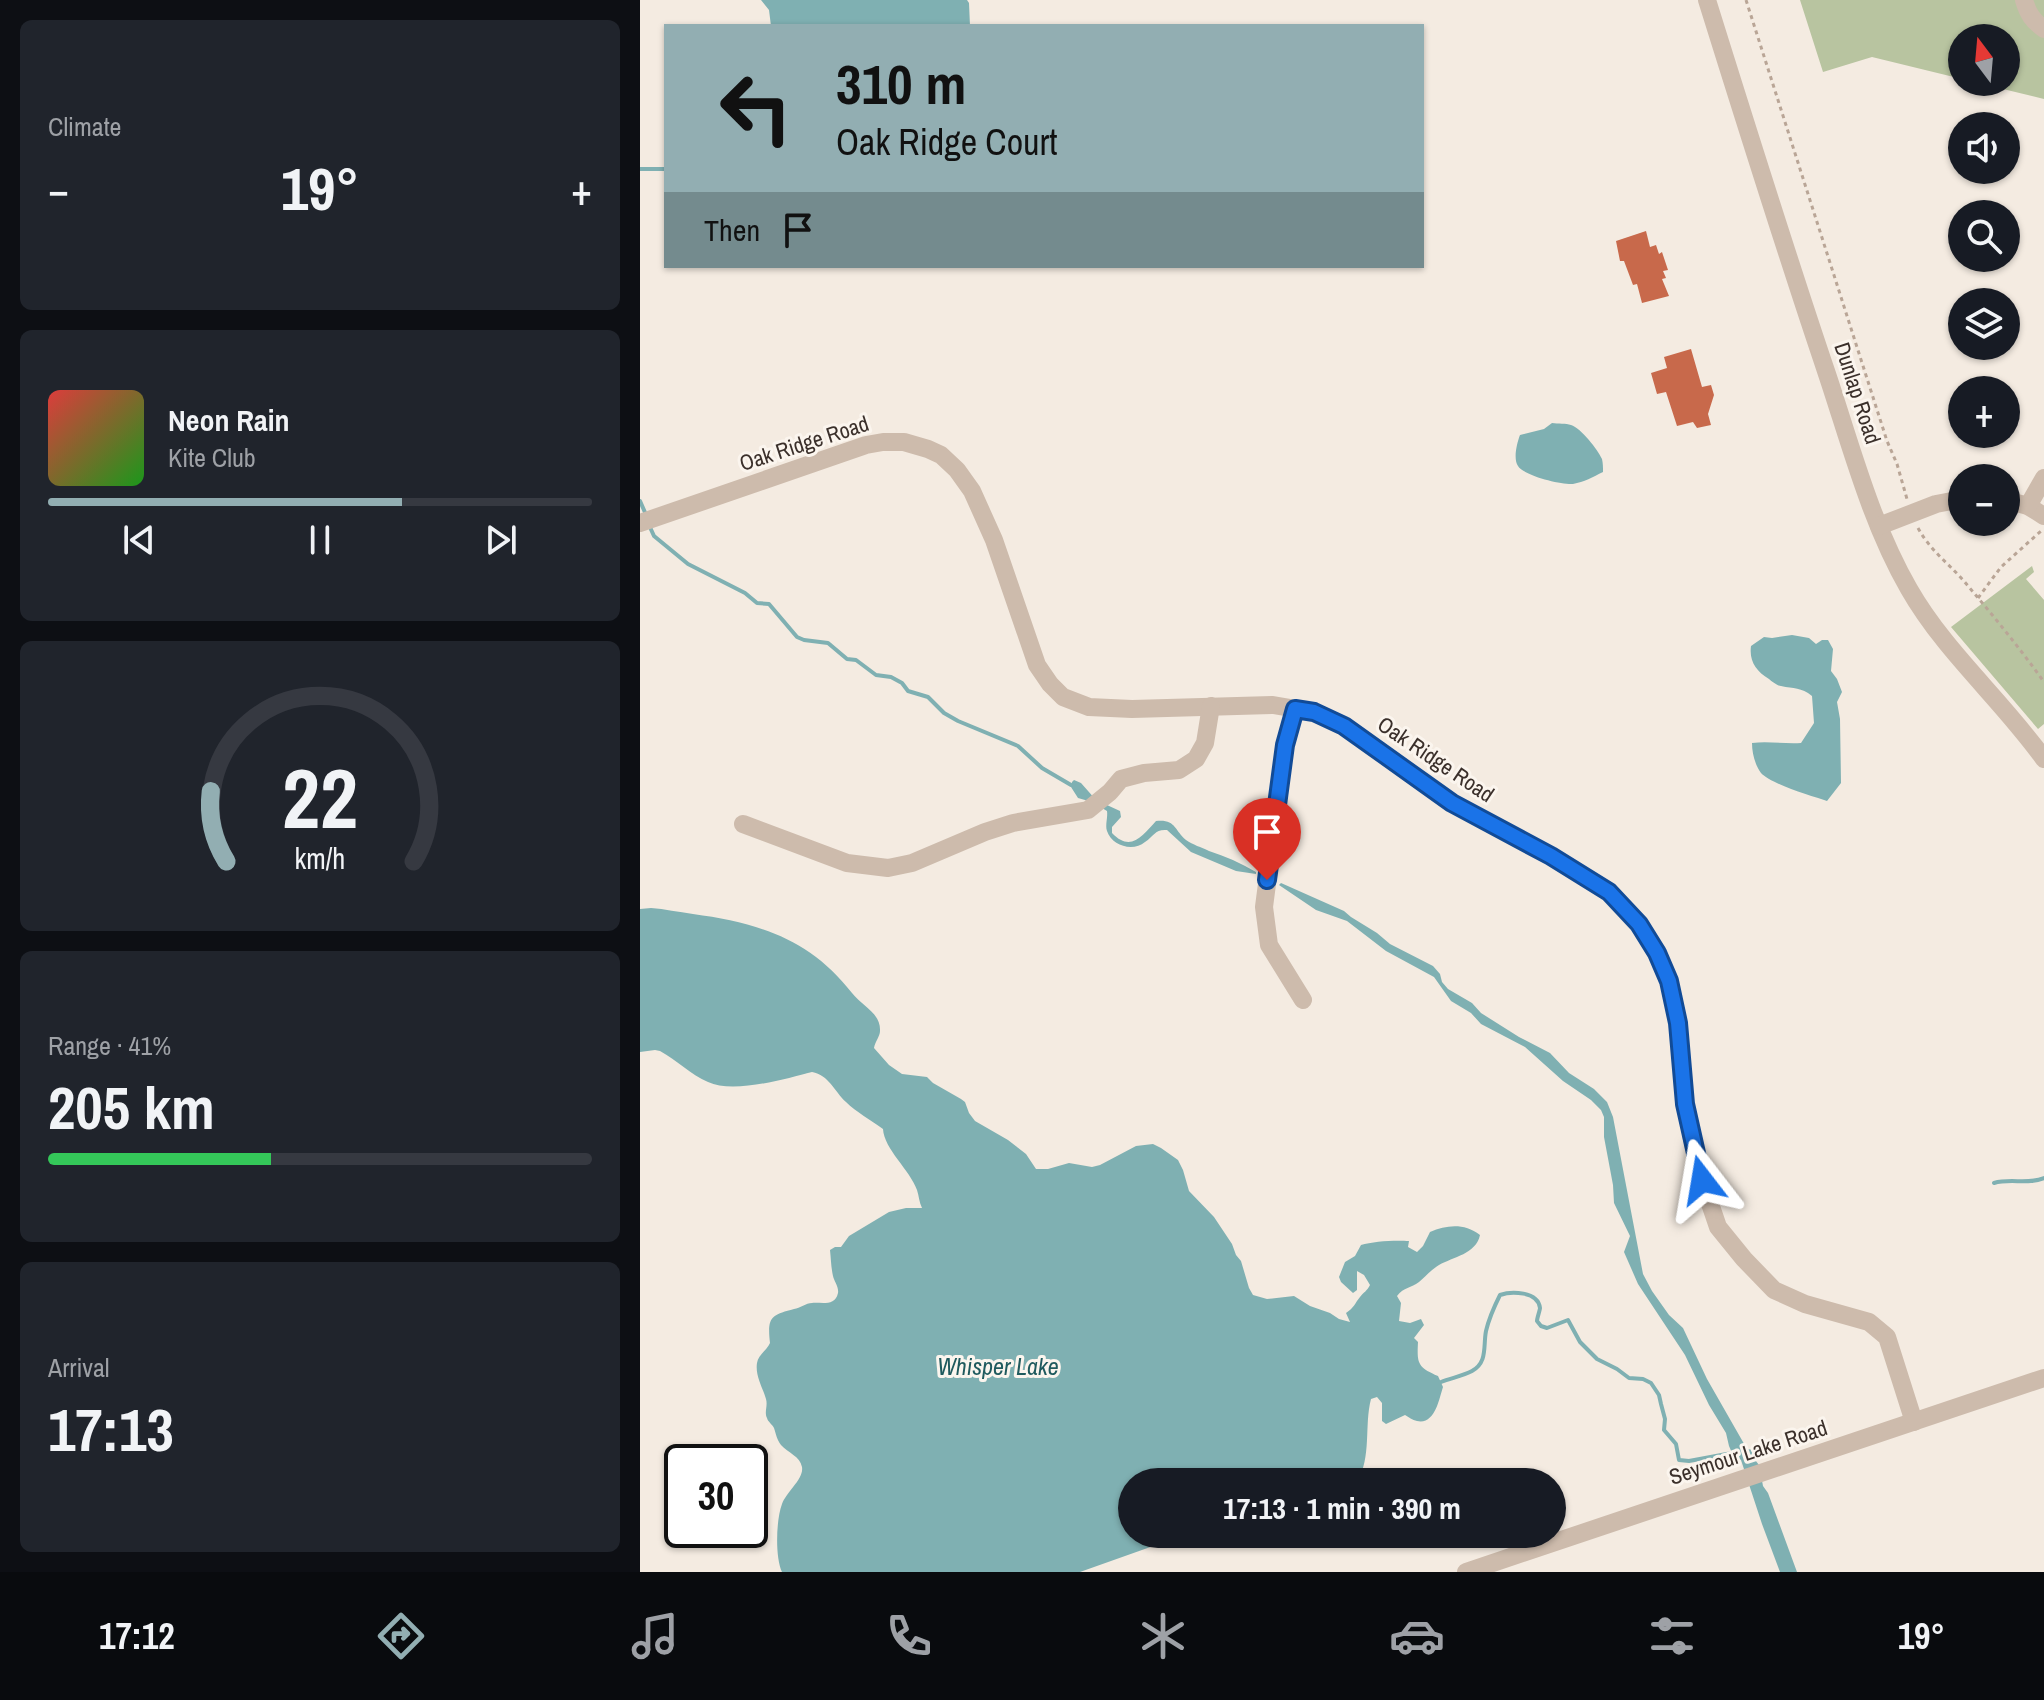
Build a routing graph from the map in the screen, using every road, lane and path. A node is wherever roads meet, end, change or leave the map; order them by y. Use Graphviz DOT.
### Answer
graph roads {
  1 [pos="1707,0"];
  2 [pos="1746,0"];
  3 [pos="2024,0"];
  4 [pos="2044,29"];
  5 [pos="2044,478"];
  6 [pos="1907,501"];
  7 [pos="1948,502"];
  8 [pos="2036,511"];
  9 [pos="640,523"];
  10 [pos="1879,526"];
  11 [pos="1917,526"];
  12 [pos="2044,529"];
  13 [pos="1977,598"];
  14 [pos="2044,682"];
  15 [pos="1211,706"];
  16 [pos="1295,709"];
  17 [pos="2044,759"];
  18 [pos="743,824"];
  19 [pos="1303,1000"];
  20 [pos="2044,1378"];
  21 [pos="1914,1422"];
  22 [pos="1466,1572"];
  1 -- 10 [label="street, Dunlap Road"];
  2 -- 6 [label="path"];
  3 -- 4 [label="street"];
  5 -- 8 [label="street"];
  7 -- 10 [label="street"];
  9 -- 15 [label="street, Oak Ridge Road"];
  10 -- 17 [label="street, Dunlap Road"];
  11 -- 13 [label="path"];
  12 -- 13 [label="path"];
  13 -- 14 [label="path"];
  15 -- 16 [label="street, Oak Ridge Road"];
  15 -- 18 [label="street"];
  16 -- 19 [label="street"];
  16 -- 21 [label="street, Oak Ridge Road"];
  20 -- 21 [label="street, Seymour Lake Road"];
  21 -- 22 [label="street, Seymour Lake Road"];
}
